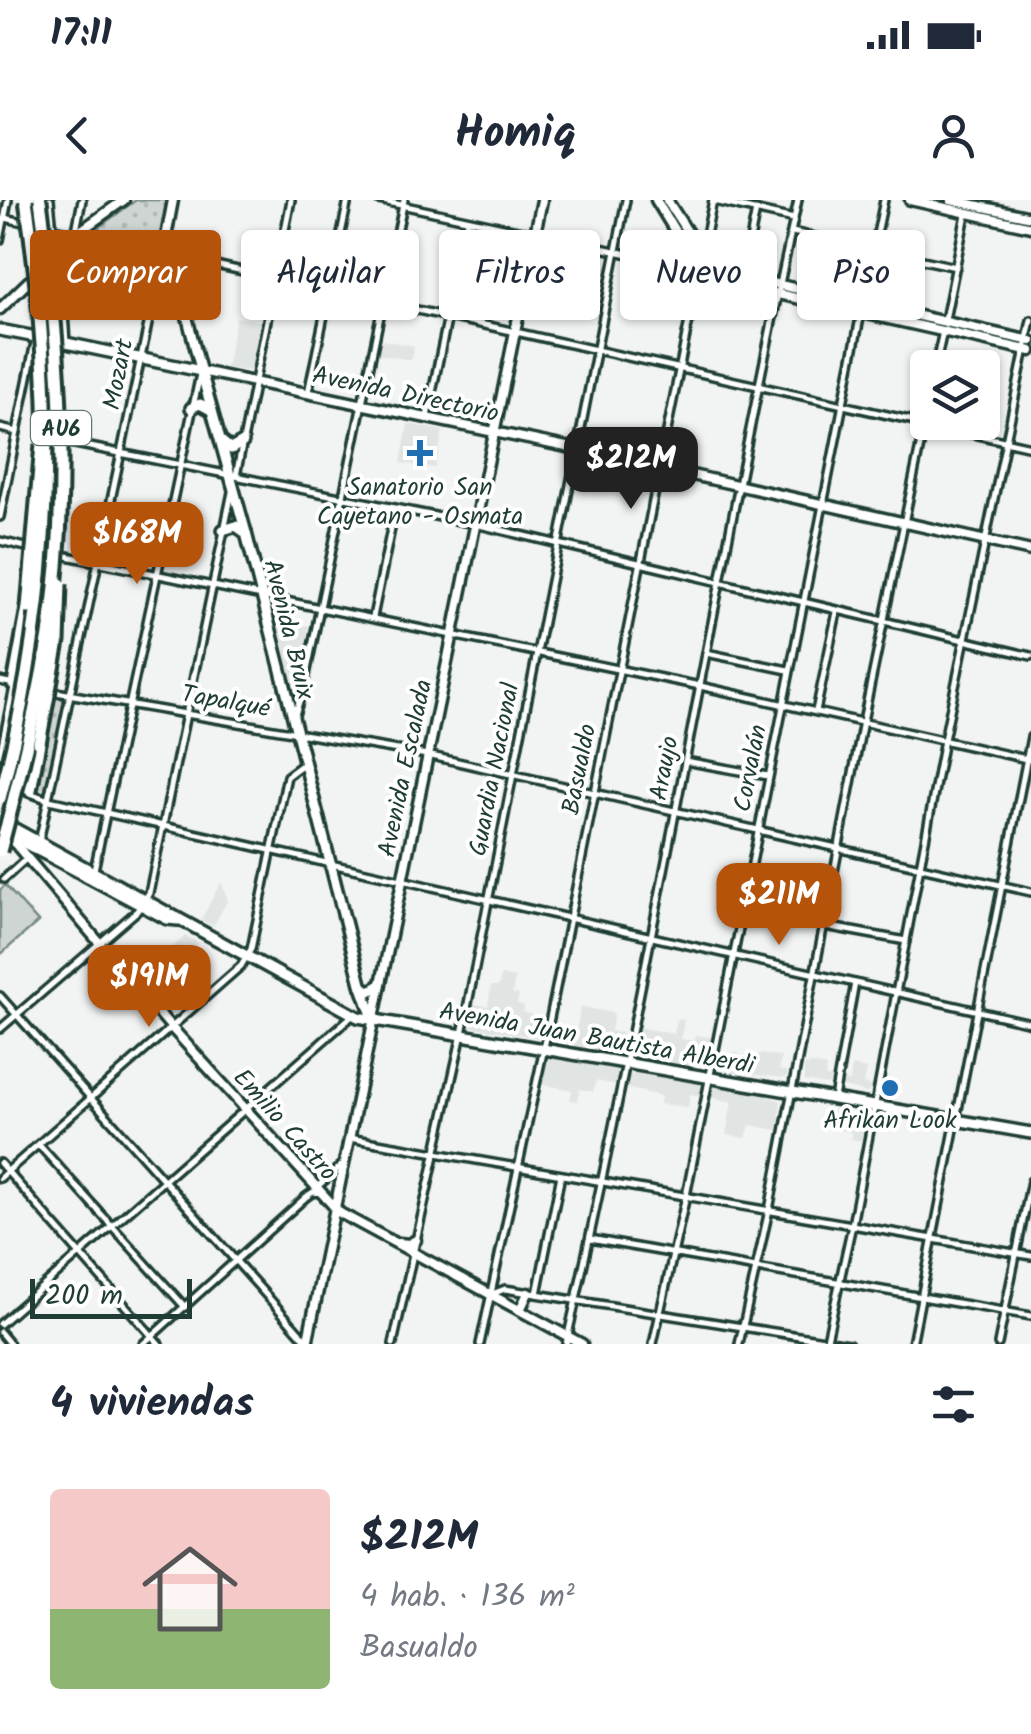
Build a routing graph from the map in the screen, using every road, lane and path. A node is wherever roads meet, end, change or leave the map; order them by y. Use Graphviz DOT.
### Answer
graph roads {
  1 [pos="8,200"];
  2 [pos="26,200"];
  3 [pos="40,200"];
  4 [pos="50,200"];
  5 [pos="82,200"];
  6 [pos="124,200"];
  7 [pos="174,200"];
  8 [pos="292,200"];
  9 [pos="348,200"];
  10 [pos="378,200"];
  11 [pos="542,200"];
  12 [pos="626,200"];
  13 [pos="656,200"];
  14 [pos="666,200"];
  15 [pos="712,200"];
  16 [pos="798,200"];
  17 [pos="884,200"];
  18 [pos="910,200"];
  19 [pos="952,200"];
  20 [pos="403,203"];
  21 [pos="968,205"];
  22 [pos="756,210"];
  23 [pos="4,218"];
  24 [pos="1031,218"];
  25 [pos="794,219"];
  26 [pos="468,220"];
  27 [pos="1031,227"];
  28 [pos="53,230"];
  29 [pos="77,230"];
  30 [pos="82,230"];
  31 [pos="168,230"];
  32 [pos="286,230"];
  33 [pos="342,230"];
  34 [pos="397,230"];
  35 [pos="466,230"];
  36 [pos="516,230"];
  37 [pos="536,230"];
  38 [pos="674,230"];
  39 [pos="686,230"];
  40 [pos="706,230"];
  41 [pos="752,230"];
  42 [pos="878,230"];
  43 [pos="792,232"];
  44 [pos="797,233"];
  45 [pos="0,240"];
  46 [pos="600,249"];
  47 [pos="616,253"];
  48 [pos="620,254"];
  49 [pos="925,261"];
  50 [pos="956,267"];
  51 [pos="29,281"];
  52 [pos="779,289"];
  53 [pos="797,293"];
  54 [pos="2,305"];
  55 [pos="64,320"];
  56 [pos="148,320"];
  57 [pos="188,320"];
  58 [pos="268,320"];
  59 [pos="323,320"];
  60 [pos="379,320"];
  61 [pos="447,320"];
  62 [pos="467,320"];
  63 [pos="516,320"];
  64 [pos="688,320"];
  65 [pos="860,320"];
  66 [pos="917,320"];
  67 [pos="1031,320"];
  68 [pos="944,326"];
  69 [pos="0,330"];
  70 [pos="514,330"];
  71 [pos="36,337"];
  72 [pos="66,343"];
  73 [pos="1029,346"];
  74 [pos="596,349"];
  75 [pos="939,350"];
  76 [pos="140,358"];
  77 [pos="678,367"];
  78 [pos="201,371"];
  79 [pos="255,382"];
  80 [pos="760,386"];
  81 [pos="308,392"];
  82 [pos="363,404"];
  83 [pos="842,404"];
  84 [pos="191,408"];
  85 [pos="211,410"];
  86 [pos="426,417"];
  87 [pos="910,419"];
  88 [pos="46,425"];
  89 [pos="0,428"];
  90 [pos="493,431"];
  91 [pos="17,432"];
  92 [pos="220,438"];
  93 [pos="920,440"];
  94 [pos="1000,440"];
  95 [pos="1005,441"];
  96 [pos="243,442"];
  97 [pos="70,443"];
  98 [pos="1031,447"];
  99 [pos="576,449"];
  100 [pos="121,454"];
  101 [pos="180,463"];
  102 [pos="658,468"];
  103 [pos="233,479"];
  104 [pos="740,486"];
  105 [pos="343,497"];
  106 [pos="822,504"];
  107 [pos="394,509"];
  108 [pos="0,517"];
  109 [pos="904,522"];
  110 [pos="474,524"];
  111 [pos="223,530"];
  112 [pos="246,533"];
  113 [pos="59,537"];
  114 [pos="985,541"];
  115 [pos="0,542"];
  116 [pos="557,545"];
  117 [pos="30,548"];
  118 [pos="1031,551"];
  119 [pos="67,556"];
  120 [pos="99,562"];
  121 [pos="638,564"];
  122 [pos="157,574"];
  123 [pos="720,584"];
  124 [pos="212,585"];
  125 [pos="260,593"];
  126 [pos="802,603"];
  127 [pos="320,607"];
  128 [pos="837,612"];
  129 [pos="373,618"];
  130 [pos="882,622"];
  131 [pos="452,633"];
  132 [pos="966,641"];
  133 [pos="536,651"];
  134 [pos="706,652"];
  135 [pos="1031,656"];
  136 [pos="618,668"];
  137 [pos="788,670"];
  138 [pos="0,681"];
  139 [pos="14,684"];
  140 [pos="700,686"];
  141 [pos="71,694"];
  142 [pos="132,704"];
  143 [pos="782,704"];
  144 [pos="816,711"];
  145 [pos="186,714"];
  146 [pos="292,720"];
  147 [pos="863,722"];
  148 [pos="295,733"];
  149 [pos="1031,738"];
  150 [pos="944,740"];
  151 [pos="0,755"];
  152 [pos="427,756"];
  153 [pos="1029,760"];
  154 [pos="685,761"];
  155 [pos="303,764"];
  156 [pos="512,775"];
  157 [pos="768,776"];
  158 [pos="30,790"];
  159 [pos="594,792"];
  160 [pos="0,798"];
  161 [pos="49,800"];
  162 [pos="675,811"];
  163 [pos="108,813"];
  164 [pos="164,826"];
  165 [pos="758,830"];
  166 [pos="13,835"];
  167 [pos="37,845"];
  168 [pos="838,848"];
  169 [pos="272,850"];
  170 [pos="0,851"];
  171 [pos="26,859"];
  172 [pos="329,863"];
  173 [pos="920,867"];
  174 [pos="94,870"];
  175 [pos="4,879"];
  176 [pos="402,880"];
  177 [pos="1002,886"];
  178 [pos="1031,892"];
  179 [pos="488,900"];
  180 [pos="143,902"];
  181 [pos="570,918"];
  182 [pos="824,926"];
  183 [pos="652,936"];
  184 [pos="906,941"];
  185 [pos="100,942"];
  186 [pos="734,955"];
  187 [pos="247,957"];
  188 [pos="814,976"];
  189 [pos="380,984"];
  190 [pos="855,984"];
  191 [pos="362,987"];
  192 [pos="896,992"];
  193 [pos="0,996"];
  194 [pos="334,1003"];
  195 [pos="978,1011"];
  196 [pos="16,1015"];
  197 [pos="353,1015"];
  198 [pos="374,1018"];
  199 [pos="1031,1023"];
  200 [pos="171,1027"];
  201 [pos="0,1029"];
  202 [pos="462,1034"];
  203 [pos="544,1048"];
  204 [pos="628,1063"];
  205 [pos="710,1077"];
  206 [pos="792,1092"];
  207 [pos="834,1098"];
  208 [pos="89,1100"];
  209 [pos="874,1106"];
  210 [pos="246,1110"];
  211 [pos="958,1120"];
  212 [pos="1031,1133"];
  213 [pos="349,1138"];
  214 [pos="39,1145"];
  215 [pos="435,1153"];
  216 [pos="0,1163"];
  217 [pos="343,1164"];
  218 [pos="519,1167"];
  219 [pos="8,1172"];
  220 [pos="561,1175"];
  221 [pos="0,1178"];
  222 [pos="1031,1181"];
  223 [pos="163,1182"];
  224 [pos="603,1182"];
  225 [pos="319,1190"];
  226 [pos="686,1196"];
  227 [pos="334,1208"];
  228 [pos="769,1210"];
  229 [pos="852,1225"];
  230 [pos="112,1226"];
  231 [pos="934,1239"];
  232 [pos="416,1240"];
  233 [pos="590,1240"];
  234 [pos="390,1241"];
  235 [pos="80,1254"];
  236 [pos="413,1254"];
  237 [pos="673,1254"];
  238 [pos="1017,1254"];
  239 [pos="1031,1256"];
  240 [pos="234,1262"];
  241 [pos="756,1268"];
  242 [pos="839,1283"];
  243 [pos="532,1294"];
  244 [pos="492,1295"];
  245 [pos="922,1297"];
  246 [pos="578,1302"];
  247 [pos="186,1307"];
  248 [pos="520,1310"];
  249 [pos="1004,1312"];
  250 [pos="661,1314"];
  251 [pos="1031,1316"];
  252 [pos="0,1324"];
  253 [pos="743,1328"];
  254 [pos="0,1332"];
  255 [pos="152,1336"];
  256 [pos="567,1340"];
  257 [pos="826,1342"];
  258 [pos="308,1343"];
  259 [pos="10,1344"];
  260 [pos="143,1344"];
  261 [pos="159,1344"];
  262 [pos="394,1344"];
  263 [pos="480,1344"];
  264 [pos="582,1344"];
  265 [pos="654,1344"];
  266 [pos="739,1344"];
  267 [pos="849,1344"];
  268 [pos="912,1344"];
  269 [pos="998,1344"];
  1 -- 23 [label="street"];
  2 -- 88 [label="highway, AU6, bridge"];
  3 -- 113 [label="highway, AU6, bridge"];
  4 -- 28 [label="street"];
  5 -- 29 [label="street"];
  6 -- 30 [label="street"];
  7 -- 31 [label="street, Mozart"];
  8 -- 32 [label="street"];
  9 -- 33 [label="street"];
  10 -- 20 [label="street"];
  11 -- 37 [label="street, Avenida Escalada"];
  12 -- 47 [label="street, Guardia Nacional"];
  13 -- 38 [label="street"];
  14 -- 39 [label="street"];
  15 -- 22 [label="street"];
  15 -- 40 [label="street, Basualdo"];
  16 -- 25 [label="street, Araujo"];
  17 -- 42 [label="street, Corvalán"];
  18 -- 21 [label="street"];
  19 -- 21 [label="street"];
  20 -- 26 [label="street"];
  20 -- 34 [label="street"];
  21 -- 24 [label="street"];
  21 -- 27 [label="street"];
  21 -- 50 [label="street"];
  22 -- 25 [label="street"];
  22 -- 41 [label="street"];
  23 -- 28 [label="street"];
  23 -- 45 [label="street"];
  25 -- 43 [label="street, Araujo"];
  26 -- 35 [label="street"];
  26 -- 36 [label="street"];
  43 -- 44 [label="street"];
  43 -- 52 [label="street, Araujo"];
  46 -- 47 [label="street"];
  47 -- 48 [label="street"];
  47 -- 74 [label="street, Guardia Nacional"];
  49 -- 50 [label="street"];
  50 -- 68 [label="street"];
  51 -- 54 [label="street"];
  52 -- 53 [label="street"];
  52 -- 80 [label="street, Araujo"];
  55 -- 72 [label="street"];
  56 -- 76 [label="street, Mozart"];
  57 -- 78 [label="street, Avenida Bruix"];
  58 -- 79 [label="street"];
  59 -- 81 [label="street"];
  60 -- 82 [label="street"];
  61 -- 86 [label="street"];
  62 -- 70 [label="street"];
  63 -- 70 [label="street, Avenida Escalada"];
  64 -- 77 [label="street, Basualdo"];
  65 -- 83 [label="street, Corvalán"];
  66 -- 68 [label="street"];
  67 -- 73 [label="street"];
  68 -- 73 [label="street"];
  68 -- 75 [label="street"];
  69 -- 71 [label="main road"];
  70 -- 74 [label="street"];
  70 -- 90 [label="street, Avenida Escalada"];
  71 -- 91 [label="street"];
  72 -- 76 [label="main road, Avenida Directorio"];
  73 -- 95 [label="street"];
  74 -- 77 [label="street"];
  74 -- 99 [label="street, Guardia Nacional"];
  76 -- 78 [label="main road, Avenida Directorio"];
  76 -- 100 [label="street, Mozart"];
  77 -- 80 [label="street"];
  77 -- 102 [label="street, Basualdo"];
  78 -- 79 [label="street, Avenida Directorio"];
  78 -- 84 [label="street"];
  78 -- 85 [label="main road, Avenida Bruix"];
  79 -- 81 [label="street, Avenida Directorio"];
  79 -- 96 [label="street"];
  80 -- 83 [label="street"];
  80 -- 104 [label="street, Araujo"];
  81 -- 82 [label="street, Avenida Directorio"];
  82 -- 86 [label="street, Avenida Directorio"];
  82 -- 105 [label="street"];
  83 -- 87 [label="street"];
  83 -- 106 [label="street, Corvalán"];
  84 -- 85 [label="main road"];
  84 -- 101 [label="street"];
  85 -- 92 [label="main road, Avenida Bruix"];
  86 -- 90 [label="street, Avenida Directorio"];
  88 -- 139 [label="highway, bridge"];
  88 -- 160 [label="highway, AU6, bridge"];
  89 -- 91 [label="street"];
  90 -- 99 [label="street, Avenida Directorio"];
  90 -- 110 [label="street, Avenida Escalada"];
  91 -- 108 [label="street"];
  92 -- 96 [label="main road"];
  92 -- 103 [label="main road, Avenida Bruix"];
  93 -- 109 [label="street"];
  94 -- 95 [label="street"];
  95 -- 98 [label="street"];
  95 -- 114 [label="street"];
  96 -- 103 [label="street"];
  97 -- 100 [label="street"];
  99 -- 102 [label="street, Avenida Directorio"];
  99 -- 116 [label="street, Guardia Nacional"];
  100 -- 101 [label="street"];
  100 -- 120 [label="street, Mozart"];
  101 -- 103 [label="street"];
  101 -- 122 [label="street"];
  102 -- 104 [label="street, Avenida Directorio"];
  102 -- 121 [label="street, Basualdo"];
  103 -- 105 [label="street"];
  103 -- 111 [label="street"];
  103 -- 112 [label="main road, Avenida Bruix"];
  104 -- 106 [label="street, Avenida Directorio"];
  104 -- 123 [label="street, Araujo"];
  105 -- 107 [label="street"];
  105 -- 127 [label="street"];
  106 -- 109 [label="street, Avenida Directorio"];
  106 -- 126 [label="street, Corvalán"];
  107 -- 110 [label="street"];
  107 -- 129 [label="street"];
  109 -- 114 [label="street, Avenida Directorio"];
  109 -- 130 [label="street"];
  110 -- 116 [label="street"];
  110 -- 131 [label="street, Avenida Escalada"];
  111 -- 112 [label="main road"];
  111 -- 124 [label="street"];
  112 -- 125 [label="main road, Avenida Bruix"];
  113 -- 158 [label="highway, bridge"];
  113 -- 170 [label="highway, AU6, bridge"];
  114 -- 118 [label="street, Avenida Directorio"];
  114 -- 132 [label="street"];
  115 -- 117 [label="street"];
  116 -- 121 [label="street"];
  116 -- 133 [label="street, Guardia Nacional"];
  119 -- 120 [label="street"];
  120 -- 122 [label="street"];
  120 -- 141 [label="street, Mozart"];
  121 -- 123 [label="street"];
  121 -- 136 [label="street, Basualdo"];
  122 -- 124 [label="street"];
  122 -- 142 [label="street"];
  123 -- 126 [label="street"];
  123 -- 134 [label="street, Araujo"];
  124 -- 125 [label="street"];
  124 -- 145 [label="street"];
  125 -- 127 [label="street"];
  125 -- 146 [label="main road, Avenida Bruix"];
  126 -- 128 [label="street"];
  126 -- 137 [label="street, Corvalán"];
  127 -- 129 [label="street"];
  127 -- 146 [label="street"];
  128 -- 130 [label="street"];
  128 -- 144 [label="street"];
  129 -- 131 [label="street"];
  130 -- 132 [label="street"];
  130 -- 147 [label="street"];
  131 -- 133 [label="street"];
  131 -- 152 [label="street, Avenida Escalada"];
  132 -- 135 [label="street"];
  132 -- 150 [label="street"];
  133 -- 136 [label="street"];
  133 -- 156 [label="street, Guardia Nacional"];
  134 -- 137 [label="street"];
  134 -- 140 [label="street, Araujo"];
  136 -- 140 [label="street"];
  136 -- 159 [label="street, Basualdo"];
  137 -- 143 [label="street, Corvalán"];
  138 -- 139 [label="street, Tapalqué"];
  139 -- 141 [label="street, Tapalqué"];
  139 -- 151 [label="street"];
  140 -- 143 [label="street"];
  140 -- 154 [label="street, Araujo"];
  141 -- 142 [label="street, Tapalqué"];
  141 -- 161 [label="street, Mozart"];
  142 -- 145 [label="street, Tapalqué"];
  142 -- 163 [label="street"];
  143 -- 144 [label="street"];
  143 -- 157 [label="street, Corvalán"];
  144 -- 147 [label="street"];
  145 -- 148 [label="street, Tapalqué"];
  145 -- 164 [label="street"];
  146 -- 148 [label="main road, Avenida Bruix"];
  147 -- 150 [label="street"];
  147 -- 168 [label="street"];
  148 -- 152 [label="street, Tapalqué"];
  148 -- 155 [label="main road, Avenida Bruix"];
  149 -- 153 [label="street"];
  150 -- 153 [label="street"];
  150 -- 173 [label="street"];
  152 -- 156 [label="street, Tapalqué"];
  152 -- 176 [label="street, Avenida Escalada"];
  153 -- 177 [label="street"];
  154 -- 157 [label="street"];
  154 -- 162 [label="street, Araujo"];
  155 -- 169 [label="street"];
  155 -- 172 [label="main road, Avenida Bruix"];
  156 -- 159 [label="street, Tapalqué"];
  156 -- 179 [label="street, Guardia Nacional"];
  157 -- 165 [label="street, Corvalán"];
  158 -- 161 [label="street"];
  159 -- 162 [label="street, Tapalqué"];
  159 -- 181 [label="street, Basualdo"];
  161 -- 163 [label="street"];
  161 -- 167 [label="street, Mozart"];
  162 -- 165 [label="street, Tapalqué"];
  162 -- 183 [label="street, Araujo"];
  163 -- 164 [label="street"];
  163 -- 174 [label="street"];
  164 -- 169 [label="street"];
  164 -- 180 [label="street"];
  165 -- 168 [label="street, Tapalqué"];
  165 -- 186 [label="street, Corvalán"];
  166 -- 167 [label="main road, Avenida Juan Bautista Alberdi"];
  166 -- 171 [label="street, Emilio Castro"];
  167 -- 174 [label="main road, Avenida Juan Bautista Alberdi"];
  167 -- 180 [label="main road, Avenida Juan Bautista Alberdi"];
  168 -- 173 [label="street, Tapalqué"];
  168 -- 182 [label="street"];
  169 -- 172 [label="street"];
  169 -- 187 [label="street"];
  171 -- 175 [label="street"];
  171 -- 185 [label="street, Emilio Castro"];
  172 -- 176 [label="street"];
  172 -- 191 [label="main road, Avenida Bruix"];
  173 -- 177 [label="street, Tapalqué"];
  173 -- 184 [label="street"];
  174 -- 180 [label="main road, Avenida Juan Bautista Alberdi"];
  176 -- 179 [label="street"];
  176 -- 189 [label="street, Avenida Escalada"];
  177 -- 178 [label="street, Tapalqué"];
  177 -- 195 [label="street"];
  179 -- 181 [label="street"];
  179 -- 202 [label="street, Guardia Nacional"];
  180 -- 185 [label="street"];
  180 -- 187 [label="main road, Avenida Juan Bautista Alberdi"];
  181 -- 183 [label="street"];
  181 -- 203 [label="street, Basualdo"];
  182 -- 184 [label="street"];
  182 -- 188 [label="street"];
  183 -- 186 [label="street"];
  183 -- 204 [label="street, Araujo"];
  184 -- 192 [label="street"];
  185 -- 196 [label="street"];
  185 -- 200 [label="street, Emilio Castro"];
  186 -- 188 [label="street"];
  186 -- 205 [label="street, Corvalán"];
  187 -- 194 [label="main road, Avenida Juan Bautista Alberdi"];
  187 -- 200 [label="street"];
  188 -- 190 [label="street"];
  188 -- 206 [label="street"];
  189 -- 191 [label="main road"];
  189 -- 198 [label="street, Avenida Escalada"];
  190 -- 192 [label="street"];
  190 -- 207 [label="street"];
  191 -- 194 [label="main road"];
  191 -- 198 [label="main road, Avenida Bruix"];
  192 -- 195 [label="street"];
  192 -- 209 [label="street"];
  193 -- 196 [label="street"];
  194 -- 197 [label="main road, Avenida Juan Bautista Alberdi"];
  195 -- 199 [label="street"];
  195 -- 211 [label="street"];
  196 -- 201 [label="street"];
  196 -- 208 [label="street"];
  197 -- 198 [label="main road, Avenida Juan Bautista Alberdi"];
  197 -- 210 [label="street"];
  198 -- 202 [label="main road, Avenida Juan Bautista Alberdi"];
  198 -- 213 [label="street, Avenida Escalada"];
  200 -- 208 [label="street"];
  200 -- 210 [label="street, Emilio Castro"];
  202 -- 203 [label="main road, Avenida Juan Bautista Alberdi"];
  202 -- 215 [label="street, Guardia Nacional"];
  203 -- 204 [label="main road, Avenida Juan Bautista Alberdi"];
  203 -- 218 [label="street, Basualdo"];
  204 -- 205 [label="main road, Avenida Juan Bautista Alberdi"];
  204 -- 224 [label="street, Araujo"];
  205 -- 206 [label="main road, Avenida Juan Bautista Alberdi"];
  205 -- 226 [label="street, Corvalán"];
  206 -- 207 [label="main road, Avenida Juan Bautista Alberdi"];
  206 -- 228 [label="street"];
  207 -- 209 [label="main road, Avenida Juan Bautista Alberdi"];
  208 -- 214 [label="street"];
  208 -- 223 [label="street"];
  209 -- 211 [label="main road, Avenida Juan Bautista Alberdi"];
  209 -- 229 [label="street"];
  210 -- 223 [label="street"];
  210 -- 225 [label="street, Emilio Castro"];
  211 -- 212 [label="main road, Avenida Juan Bautista Alberdi"];
  211 -- 231 [label="street"];
  213 -- 215 [label="street"];
  213 -- 217 [label="street, Avenida Escalada"];
  214 -- 219 [label="street"];
  214 -- 230 [label="street"];
  215 -- 218 [label="street"];
  215 -- 232 [label="street, Guardia Nacional"];
  216 -- 219 [label="street"];
  217 -- 225 [label="street"];
  217 -- 227 [label="street, Avenida Escalada"];
  218 -- 220 [label="street"];
  218 -- 244 [label="street, Basualdo"];
  219 -- 221 [label="street"];
  219 -- 235 [label="street"];
  220 -- 224 [label="street"];
  220 -- 243 [label="street"];
  222 -- 238 [label="street"];
  223 -- 230 [label="street"];
  223 -- 240 [label="street"];
  224 -- 226 [label="street"];
  224 -- 233 [label="street, Araujo"];
  225 -- 227 [label="street, Emilio Castro"];
  225 -- 240 [label="street"];
  226 -- 228 [label="street"];
  226 -- 237 [label="street, Corvalán"];
  227 -- 234 [label="street"];
  227 -- 258 [label="street, Avenida Escalada"];
  228 -- 229 [label="street"];
  228 -- 241 [label="street"];
  229 -- 231 [label="street"];
  229 -- 242 [label="street"];
  230 -- 235 [label="street"];
  230 -- 247 [label="street"];
  231 -- 238 [label="street"];
  231 -- 245 [label="street"];
  232 -- 234 [label="street"];
  232 -- 236 [label="street, Guardia Nacional"];
  233 -- 237 [label="street"];
  233 -- 246 [label="street, Araujo"];
  234 -- 236 [label="street"];
  235 -- 252 [label="street"];
  235 -- 255 [label="street"];
  236 -- 244 [label="street"];
  236 -- 262 [label="street, Guardia Nacional"];
  237 -- 241 [label="street"];
  237 -- 250 [label="street, Corvalán"];
  238 -- 239 [label="street"];
  238 -- 249 [label="street"];
  240 -- 247 [label="street"];
  240 -- 258 [label="street"];
  241 -- 242 [label="street"];
  241 -- 253 [label="street"];
  242 -- 245 [label="street"];
  242 -- 257 [label="street"];
  243 -- 244 [label="street"];
  243 -- 246 [label="street"];
  243 -- 248 [label="street"];
  244 -- 248 [label="street"];
  244 -- 263 [label="street, Basualdo"];
  245 -- 249 [label="street"];
  245 -- 268 [label="street"];
  246 -- 250 [label="street"];
  246 -- 256 [label="street, Araujo"];
  247 -- 255 [label="street"];
  248 -- 256 [label="street"];
  249 -- 251 [label="street"];
  249 -- 269 [label="street"];
  250 -- 253 [label="street"];
  250 -- 265 [label="street, Corvalán"];
  253 -- 257 [label="street"];
  253 -- 266 [label="street"];
  254 -- 259 [label="street"];
  255 -- 260 [label="street"];
  255 -- 261 [label="street"];
  256 -- 264 [label="street"];
  257 -- 267 [label="street"];
}
